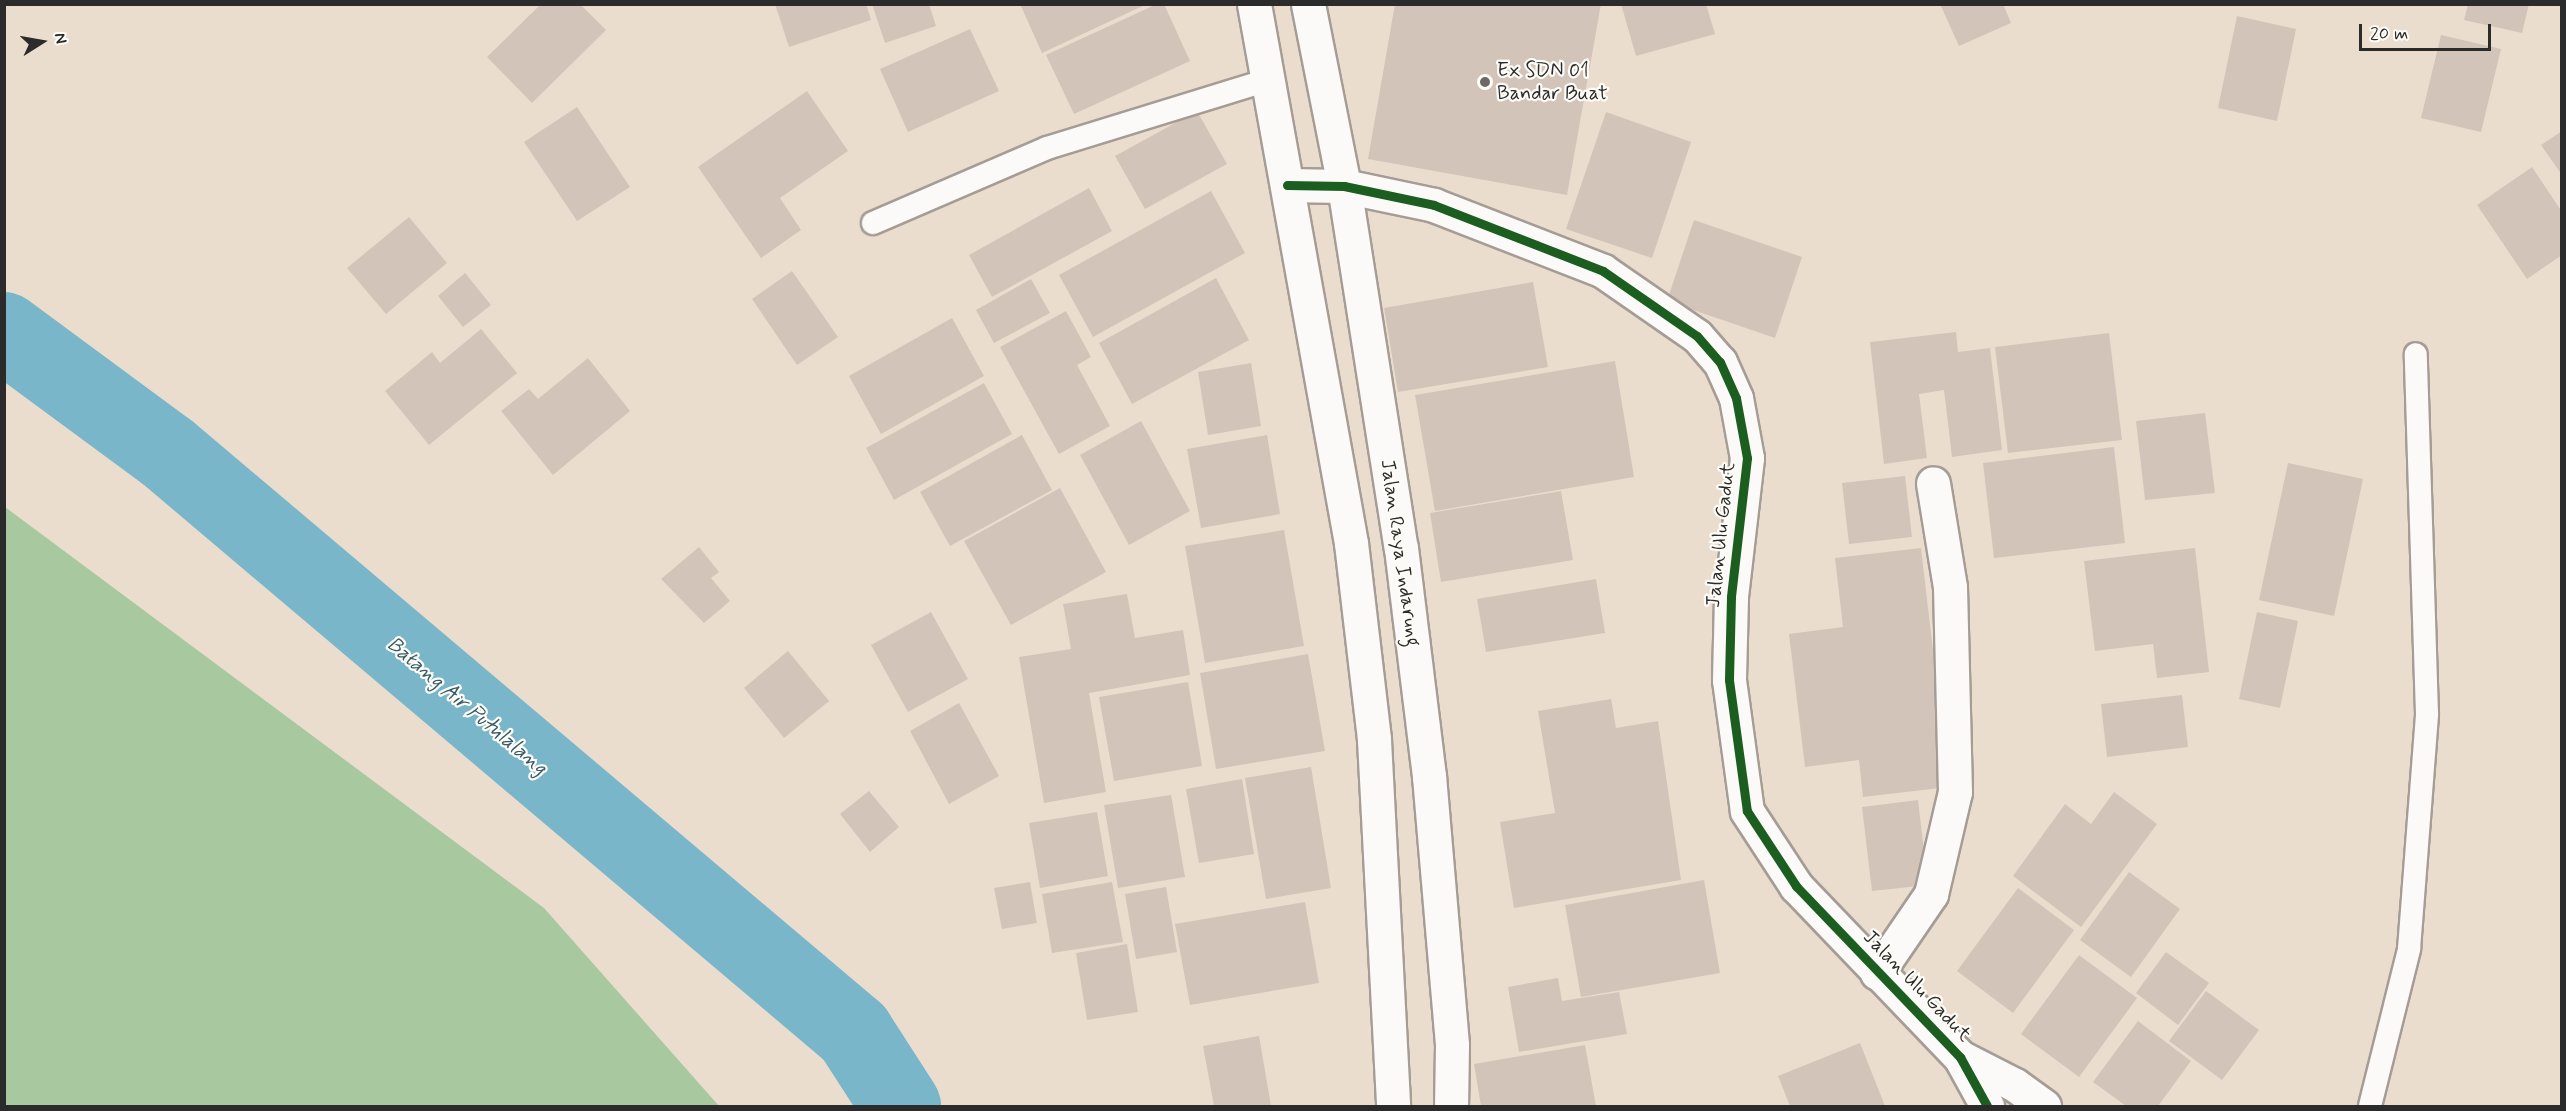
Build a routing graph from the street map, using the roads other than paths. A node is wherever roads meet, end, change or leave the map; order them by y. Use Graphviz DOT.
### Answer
graph roads {
  1 [pos="1254,4"];
  2 [pos="1308,4"];
  3 [pos="1268,80"];
  4 [pos="1287,185"];
  5 [pos="1344,186"];
  6 [pos="873,223"];
  7 [pos="2416,354"];
  8 [pos="1933,483"];
  9 [pos="1877,973"];
  10 [pos="1960,1057"];
  11 [pos="1393,1107"];
  12 [pos="1451,1107"];
  13 [pos="1987,1107"];
  14 [pos="2044,1107"];
  15 [pos="2370,1107"];
  1 -- 3 [label="main road"];
  2 -- 5 [label="main road, Jalan Raya Indarung"];
  3 -- 4 [label="main road"];
  3 -- 6 [label="lane"];
  4 -- 5 [label="main road, Jalan Ulu Gadut"];
  4 -- 11 [label="main road"];
  5 -- 9 [label="main road, Jalan Ulu Gadut"];
  5 -- 12 [label="main road, Jalan Raya Indarung"];
  7 -- 15 [label="lane"];
  8 -- 9 [label="main road"];
  9 -- 10 [label="main road, Jalan Ulu Gadut"];
  10 -- 13 [label="main road, Jalan Ulu Gadut"];
  10 -- 14 [label="main road"];
}
